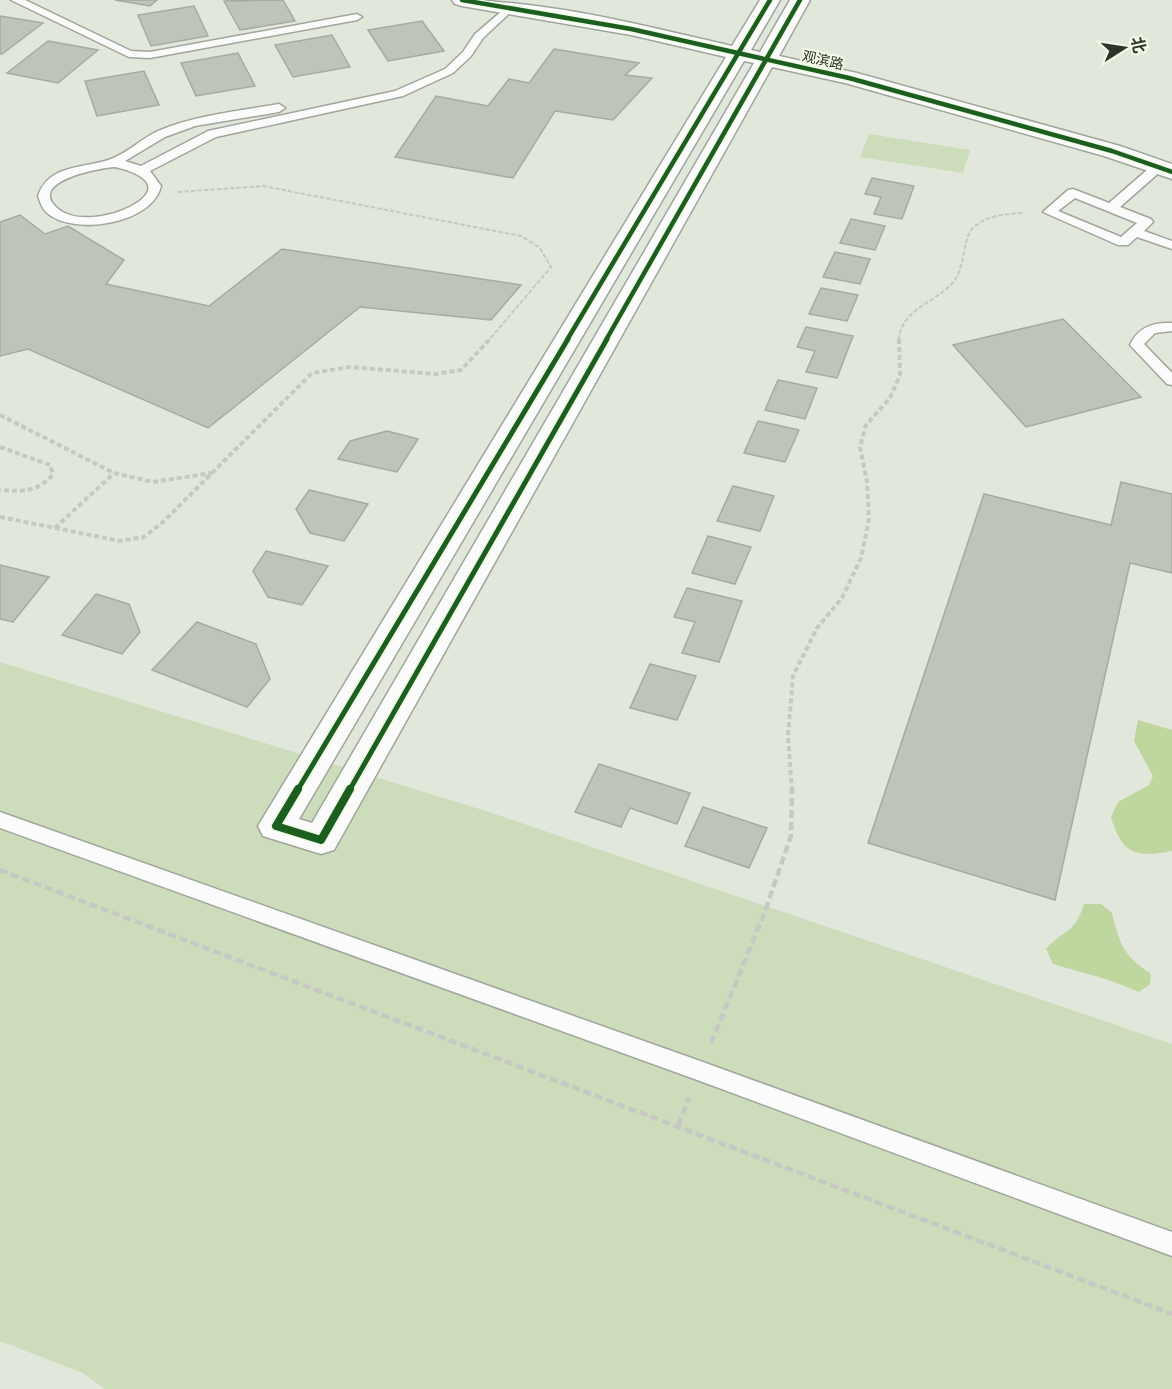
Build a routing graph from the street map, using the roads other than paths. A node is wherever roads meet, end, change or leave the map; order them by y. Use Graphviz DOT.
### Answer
graph roads {
  1 [pos="16,0"];
  2 [pos="462,0"];
  3 [pos="770,0"];
  4 [pos="800,0"];
  5 [pos="509,8"];
  6 [pos="357,16"];
  7 [pos="737,53"];
  8 [pos="768,60"];
  9 [pos="431,80"];
  10 [pos="114,163"];
  11 [pos="143,170"];
  12 [pos="1165,170"];
  13 [pos="1111,208"];
  14 [pos="1135,232"];
  15 [pos="1172,245"];
  16 [pos="1172,327"];
  17 [pos="1172,381"];
  18 [pos="0,820"];
  19 [pos="1172,1244"];
  1 -- 6 [label="lane"];
  2 -- 5 [label="street, 观滨路"];
  3 -- 7 [label="street"];
  4 -- 8 [label="street"];
  5 -- 7 [label="street, 观滨路"];
  5 -- 9 [label="lane"];
  7 -- 8 [label="street, 观滨路"];
  7 -- 8 [label="street"];
  8 -- 12 [label="street, 观滨路"];
  9 -- 10 [label="lane"];
  9 -- 11 [label="lane"];
  10 -- 11 [label="lane"];
  10 -- 11 [label="lane"];
  12 -- 13 [label="lane"];
  13 -- 14 [label="lane"];
  13 -- 14 [label="lane"];
  14 -- 15 [label="lane"];
  16 -- 17 [label="lane"];
  18 -- 19 [label="lane"];
}
